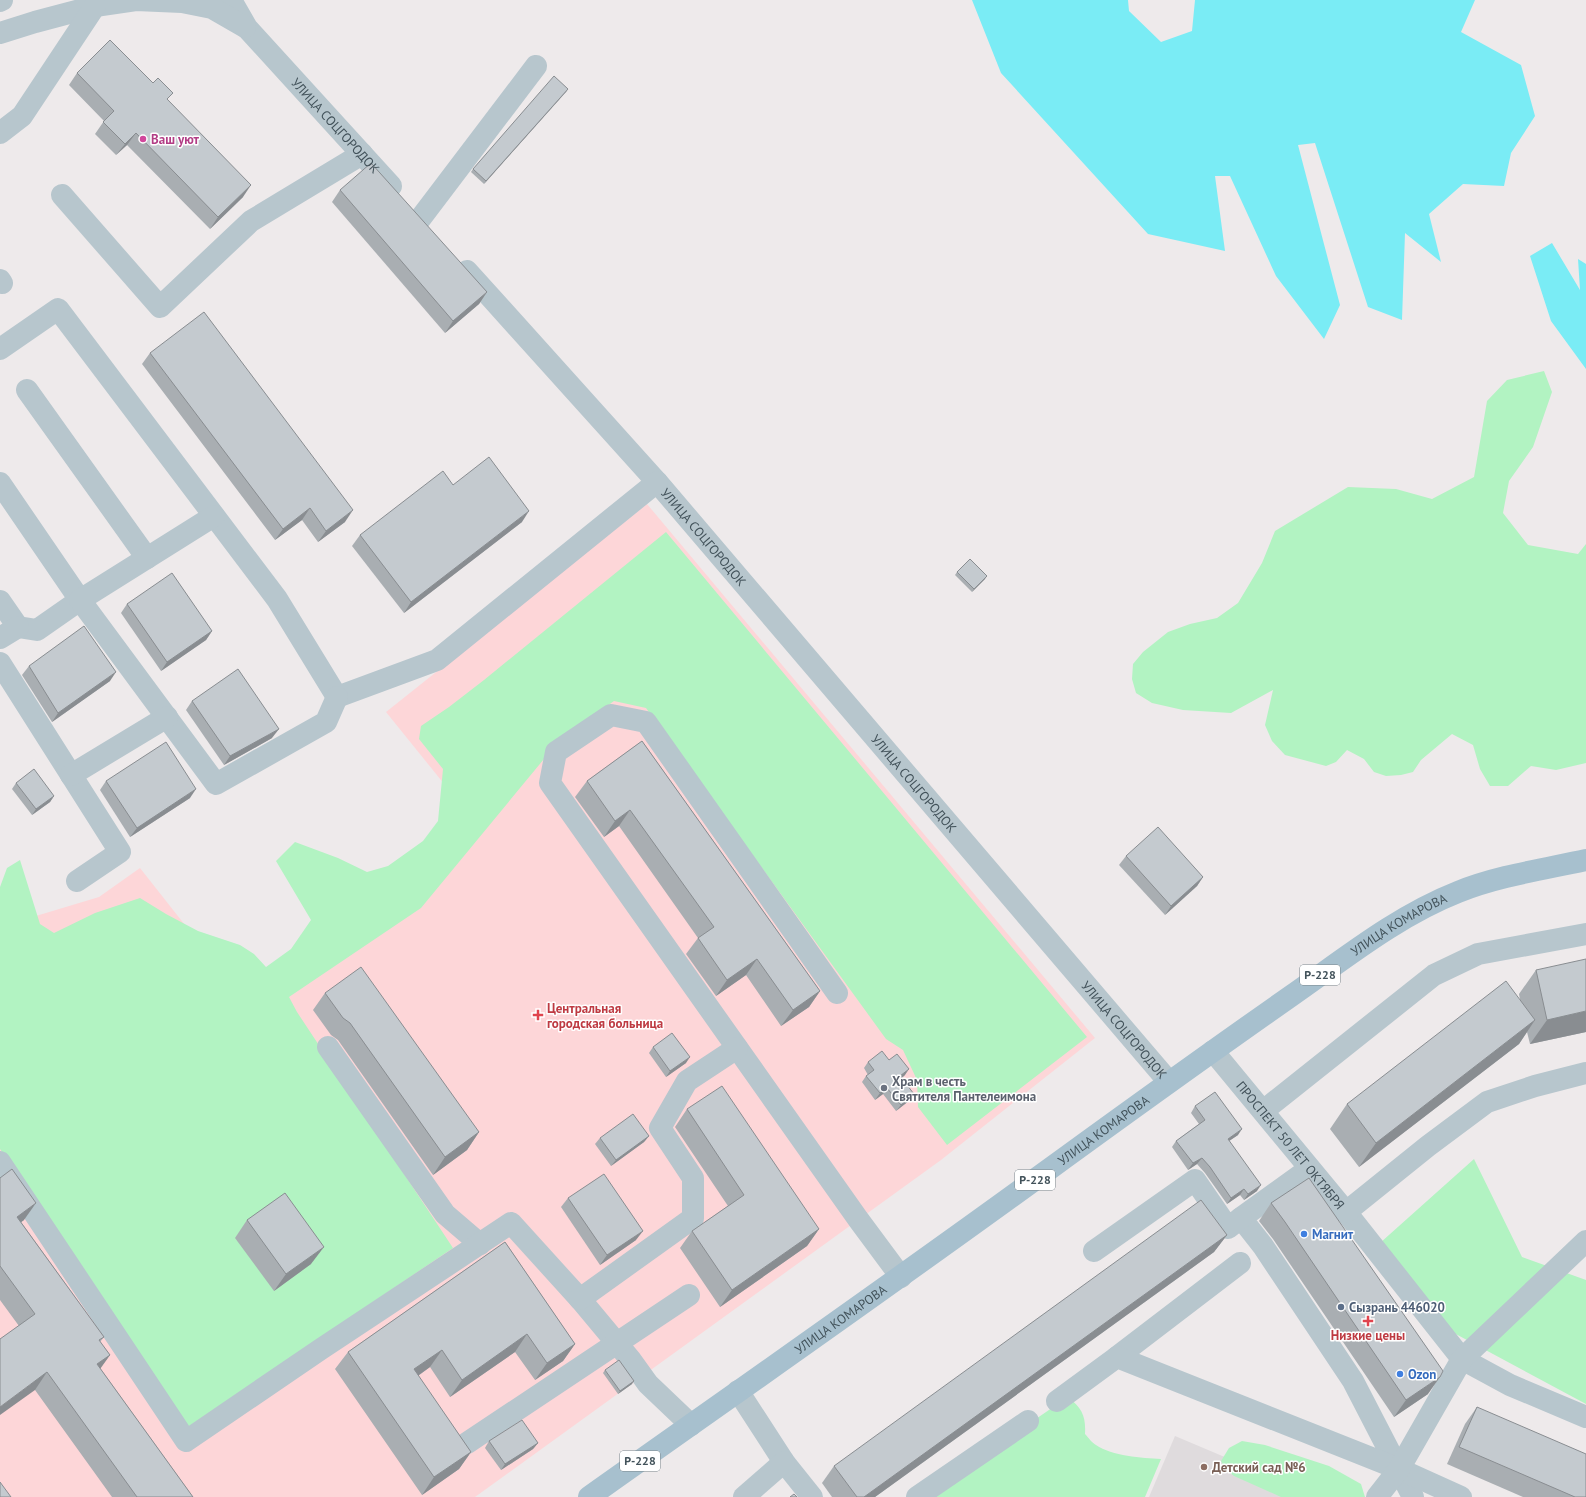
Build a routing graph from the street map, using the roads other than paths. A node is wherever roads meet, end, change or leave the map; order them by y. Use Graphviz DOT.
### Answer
graph roads {
  1 [pos="231,0"];
  2 [pos="95,6"];
  3 [pos="247,28"];
  4 [pos="0,33"];
  5 [pos="536,66"];
  6 [pos="0,133"];
  7 [pos="362,154"];
  8 [pos="62,195"];
  9 [pos="420,219"];
  10 [pos="436,236"];
  11 [pos="452,254"];
  12 [pos="0,349"];
  13 [pos="27,390"];
  14 [pos="657,482"];
  15 [pos="0,483"];
  16 [pos="214,516"];
  17 [pos="148,558"];
  18 [pos="80,600"];
  19 [pos="0,601"];
  20 [pos="9,632"];
  21 [pos="0,663"];
  22 [pos="337,697"];
  23 [pos="167,717"];
  24 [pos="71,774"];
  25 [pos="1586,860"];
  26 [pos="77,881"];
  27 [pos="1586,934"];
  28 [pos="837,993"];
  29 [pos="328,1047"];
  30 [pos="737,1048"];
  31 [pos="1213,1051"];
  32 [pos="1586,1073"];
  33 [pos="1169,1082"];
  34 [pos="1263,1111"];
  35 [pos="0,1162"];
  36 [pos="1309,1169"];
  37 [pos="1346,1212"];
  38 [pos="1241,1218"];
  39 [pos="1586,1241"];
  40 [pos="480,1244"];
  41 [pos="1094,1252"];
  42 [pos="1240,1263"];
  43 [pos="901,1277"];
  44 [pos="689,1295"];
  45 [pos="580,1299"];
  46 [pos="617,1344"];
  47 [pos="1117,1357"];
  48 [pos="1462,1359"];
  49 [pos="738,1391"];
  50 [pos="1057,1401"];
  51 [pos="1586,1417"];
  52 [pos="1028,1421"];
  53 [pos="691,1425"];
  54 [pos="467,1443"];
  55 [pos="784,1462"];
  56 [pos="1399,1469"];
  57 [pos="589,1497"];
  58 [pos="744,1497"];
  59 [pos="812,1497"];
  60 [pos="916,1497"];
  61 [pos="1377,1497"];
  62 [pos="1413,1497"];
  63 [pos="1461,1497"];
  1 -- 3 [label="street, УЛИЦА СОЦГОРОДОК"];
  2 -- 3 [label="street"];
  2 -- 4 [label="street"];
  2 -- 6 [label="street"];
  3 -- 7 [label="street, УЛИЦА СОЦГОРОДОК"];
  5 -- 9 [label="street"];
  7 -- 8 [label="street"];
  7 -- 9 [label="street, УЛИЦА СОЦГОРОДОК"];
  9 -- 10 [label="street, УЛИЦА СОЦГОРОДОК"];
  11 -- 14 [label="street, УЛИЦА СОЦГОРОДОК"];
  12 -- 16 [label="street"];
  13 -- 17 [label="street"];
  14 -- 22 [label="street"];
  14 -- 33 [label="street, УЛИЦА СОЦГОРОДОК"];
  15 -- 18 [label="street"];
  16 -- 17 [label="street"];
  16 -- 22 [label="street"];
  17 -- 18 [label="street"];
  18 -- 20 [label="street"];
  18 -- 23 [label="street"];
  19 -- 20 [label="street"];
  21 -- 24 [label="street"];
  22 -- 23 [label="street"];
  23 -- 24 [label="street"];
  24 -- 26 [label="street"];
  25 -- 31 [label="main road, УЛИЦА КОМАРОВА / Р-228"];
  27 -- 34 [label="street"];
  28 -- 30 [label="street"];
  29 -- 40 [label="street"];
  30 -- 43 [label="street"];
  30 -- 45 [label="street"];
  31 -- 33 [label="main road, УЛИЦА КОМАРОВА / Р-228"];
  31 -- 34 [label="street, ПРОСПЕКТ 50 ЛЕТ ОКТЯБРЯ"];
  32 -- 37 [label="street"];
  33 -- 43 [label="main road, УЛИЦА КОМАРОВА / Р-228"];
  34 -- 36 [label="street, ПРОСПЕКТ 50 ЛЕТ ОКТЯБРЯ"];
  35 -- 40 [label="street"];
  36 -- 37 [label="street, ПРОСПЕКТ 50 ЛЕТ ОКТЯБРЯ"];
  36 -- 38 [label="street"];
  37 -- 48 [label="street, ПРОСПЕКТ 50 ЛЕТ ОКТЯБРЯ"];
  38 -- 41 [label="street"];
  38 -- 56 [label="street"];
  39 -- 48 [label="street"];
  40 -- 45 [label="street"];
  42 -- 47 [label="street"];
  43 -- 49 [label="main road, УЛИЦА КОМАРОВА / Р-228"];
  44 -- 46 [label="street"];
  45 -- 46 [label="street"];
  46 -- 53 [label="street"];
  46 -- 54 [label="street"];
  47 -- 50 [label="street"];
  47 -- 56 [label="street"];
  48 -- 51 [label="street, ПРОСПЕКТ 50 ЛЕТ ОКТЯБРЯ"];
  48 -- 56 [label="street"];
  49 -- 53 [label="main road, УЛИЦА КОМАРОВА / Р-228"];
  49 -- 55 [label="street"];
  52 -- 60 [label="street"];
  53 -- 57 [label="main road, УЛИЦА КОМАРОВА / Р-228"];
  55 -- 58 [label="street"];
  55 -- 59 [label="street"];
  56 -- 61 [label="street"];
  56 -- 62 [label="street"];
  56 -- 63 [label="street"];
}
